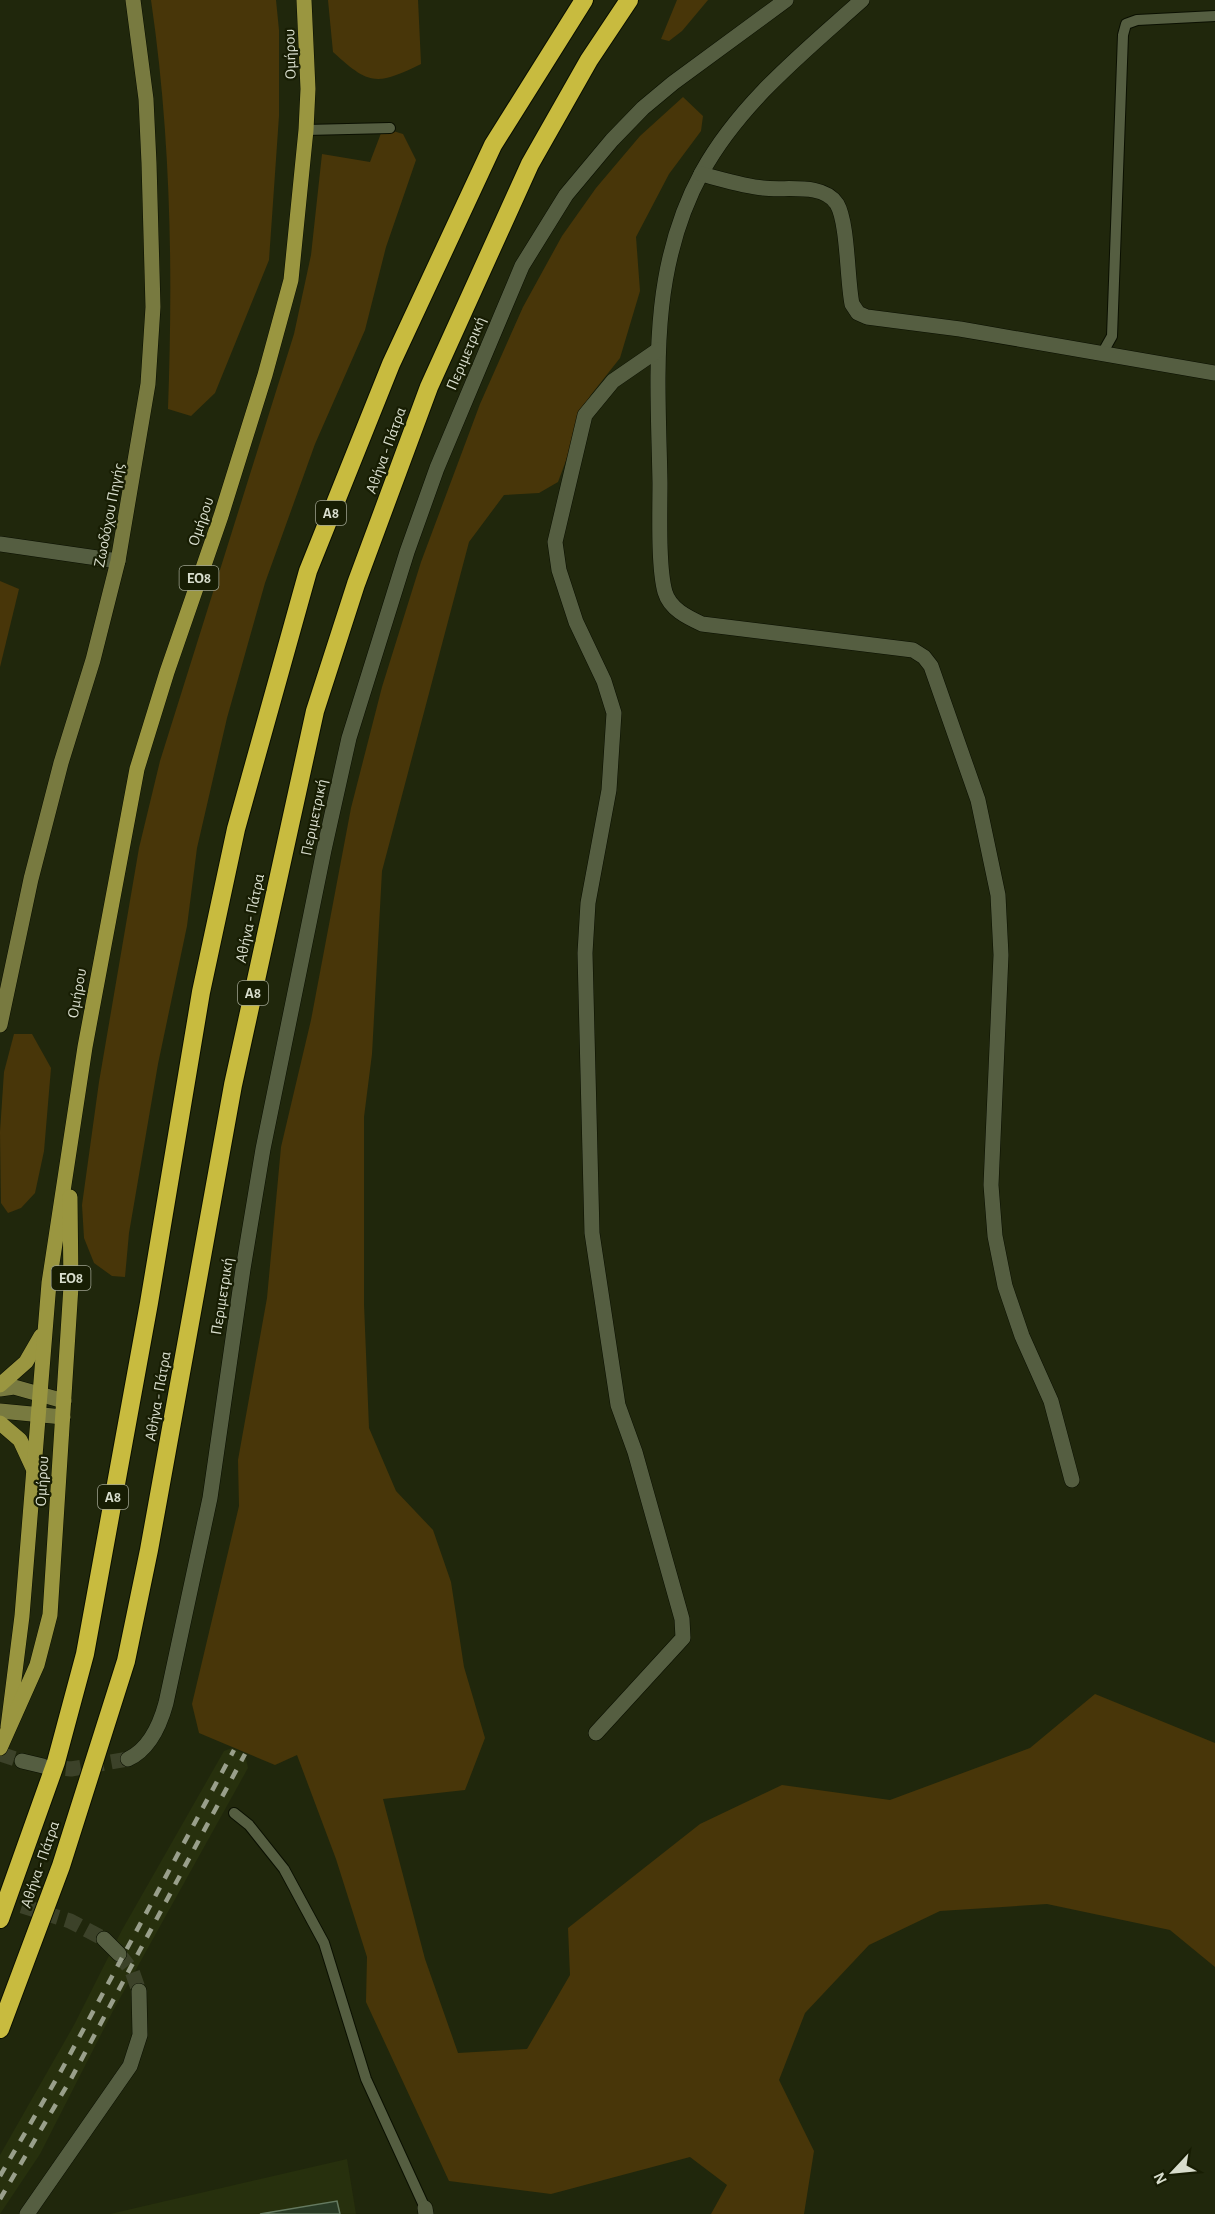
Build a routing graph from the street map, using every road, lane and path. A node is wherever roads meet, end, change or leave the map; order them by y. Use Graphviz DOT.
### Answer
graph roads {
  1 [pos="133,0"];
  2 [pos="304,0"];
  3 [pos="584,0"];
  4 [pos="630,0"];
  5 [pos="786,0"];
  6 [pos="862,0"];
  7 [pos="1215,16"];
  8 [pos="390,128"];
  9 [pos="306,130"];
  10 [pos="701,174"];
  11 [pos="658,350"];
  12 [pos="1103,352"];
  13 [pos="1215,373"];
  14 [pos="4,545"];
  15 [pos="118,561"];
  16 [pos="0,1025"];
  17 [pos="70,1155"];
  18 [pos="45,1325"];
  19 [pos="0,1387"];
  20 [pos="40,1392"];
  21 [pos="64,1401"];
  22 [pos="0,1411"];
  23 [pos="38,1414"];
  24 [pos="63,1417"];
  25 [pos="0,1424"];
  26 [pos="35,1474"];
  27 [pos="1072,1480"];
  28 [pos="8,1727"];
  29 [pos="596,1733"];
  30 [pos="0,1748"];
  31 [pos="128,1759"];
  32 [pos="22,1761"];
  33 [pos="43,1766"];
  34 [pos="234,1813"];
  35 [pos="0,1919"];
  36 [pos="104,1939"];
  37 [pos="120,1954"];
  38 [pos="139,1991"];
  39 [pos="0,2028"];
  40 [pos="426,2211"];
  41 [pos="27,2214"];
  1 -- 15 [label="main road, Ζωοδόχου Πηγής"];
  2 -- 9 [label="main road, Ομήρου / ΕΟ8"];
  3 -- 35 [label="highway, Αθήνα - Πάτρα / Α8"];
  4 -- 39 [label="highway, Αθήνα - Πάτρα / Α8"];
  5 -- 31 [label="street, Περιμετρική"];
  6 -- 10 [label="street"];
  7 -- 12 [label="lane"];
  8 -- 9 [label="lane"];
  9 -- 17 [label="main road, Ομήρου / ΕΟ8"];
  10 -- 11 [label="street"];
  10 -- 12 [label="street"];
  11 -- 27 [label="street"];
  11 -- 29 [label="street"];
  12 -- 13 [label="street"];
  14 -- 15 [label="street"];
  15 -- 16 [label="main road, Ζωοδόχου Πηγής"];
  17 -- 18 [label="main road, Ομήρου / ΕΟ8"];
  17 -- 21 [label="main road, Ομήρου / ΕΟ8"];
  18 -- 19 [label="main road"];
  18 -- 20 [label="main road, Ομήρου / ΕΟ8"];
  19 -- 20 [label="main road"];
  20 -- 21 [label="main road"];
  20 -- 23 [label="main road, Ομήρου / ΕΟ8"];
  21 -- 24 [label="main road, Ομήρου / ΕΟ8"];
  22 -- 23 [label="main road"];
  23 -- 24 [label="main road"];
  23 -- 26 [label="main road, Ομήρου / ΕΟ8"];
  24 -- 28 [label="main road, Ομήρου / ΕΟ8"];
  25 -- 26 [label="main road"];
  26 -- 28 [label="main road, Ομήρου / ΕΟ8"];
  28 -- 30 [label="main road, Ομήρου / ΕΟ8"];
  32 -- 33 [label="street"];
  34 -- 40 [label="lane"];
  36 -- 37 [label="street"];
  38 -- 41 [label="street"];
}
